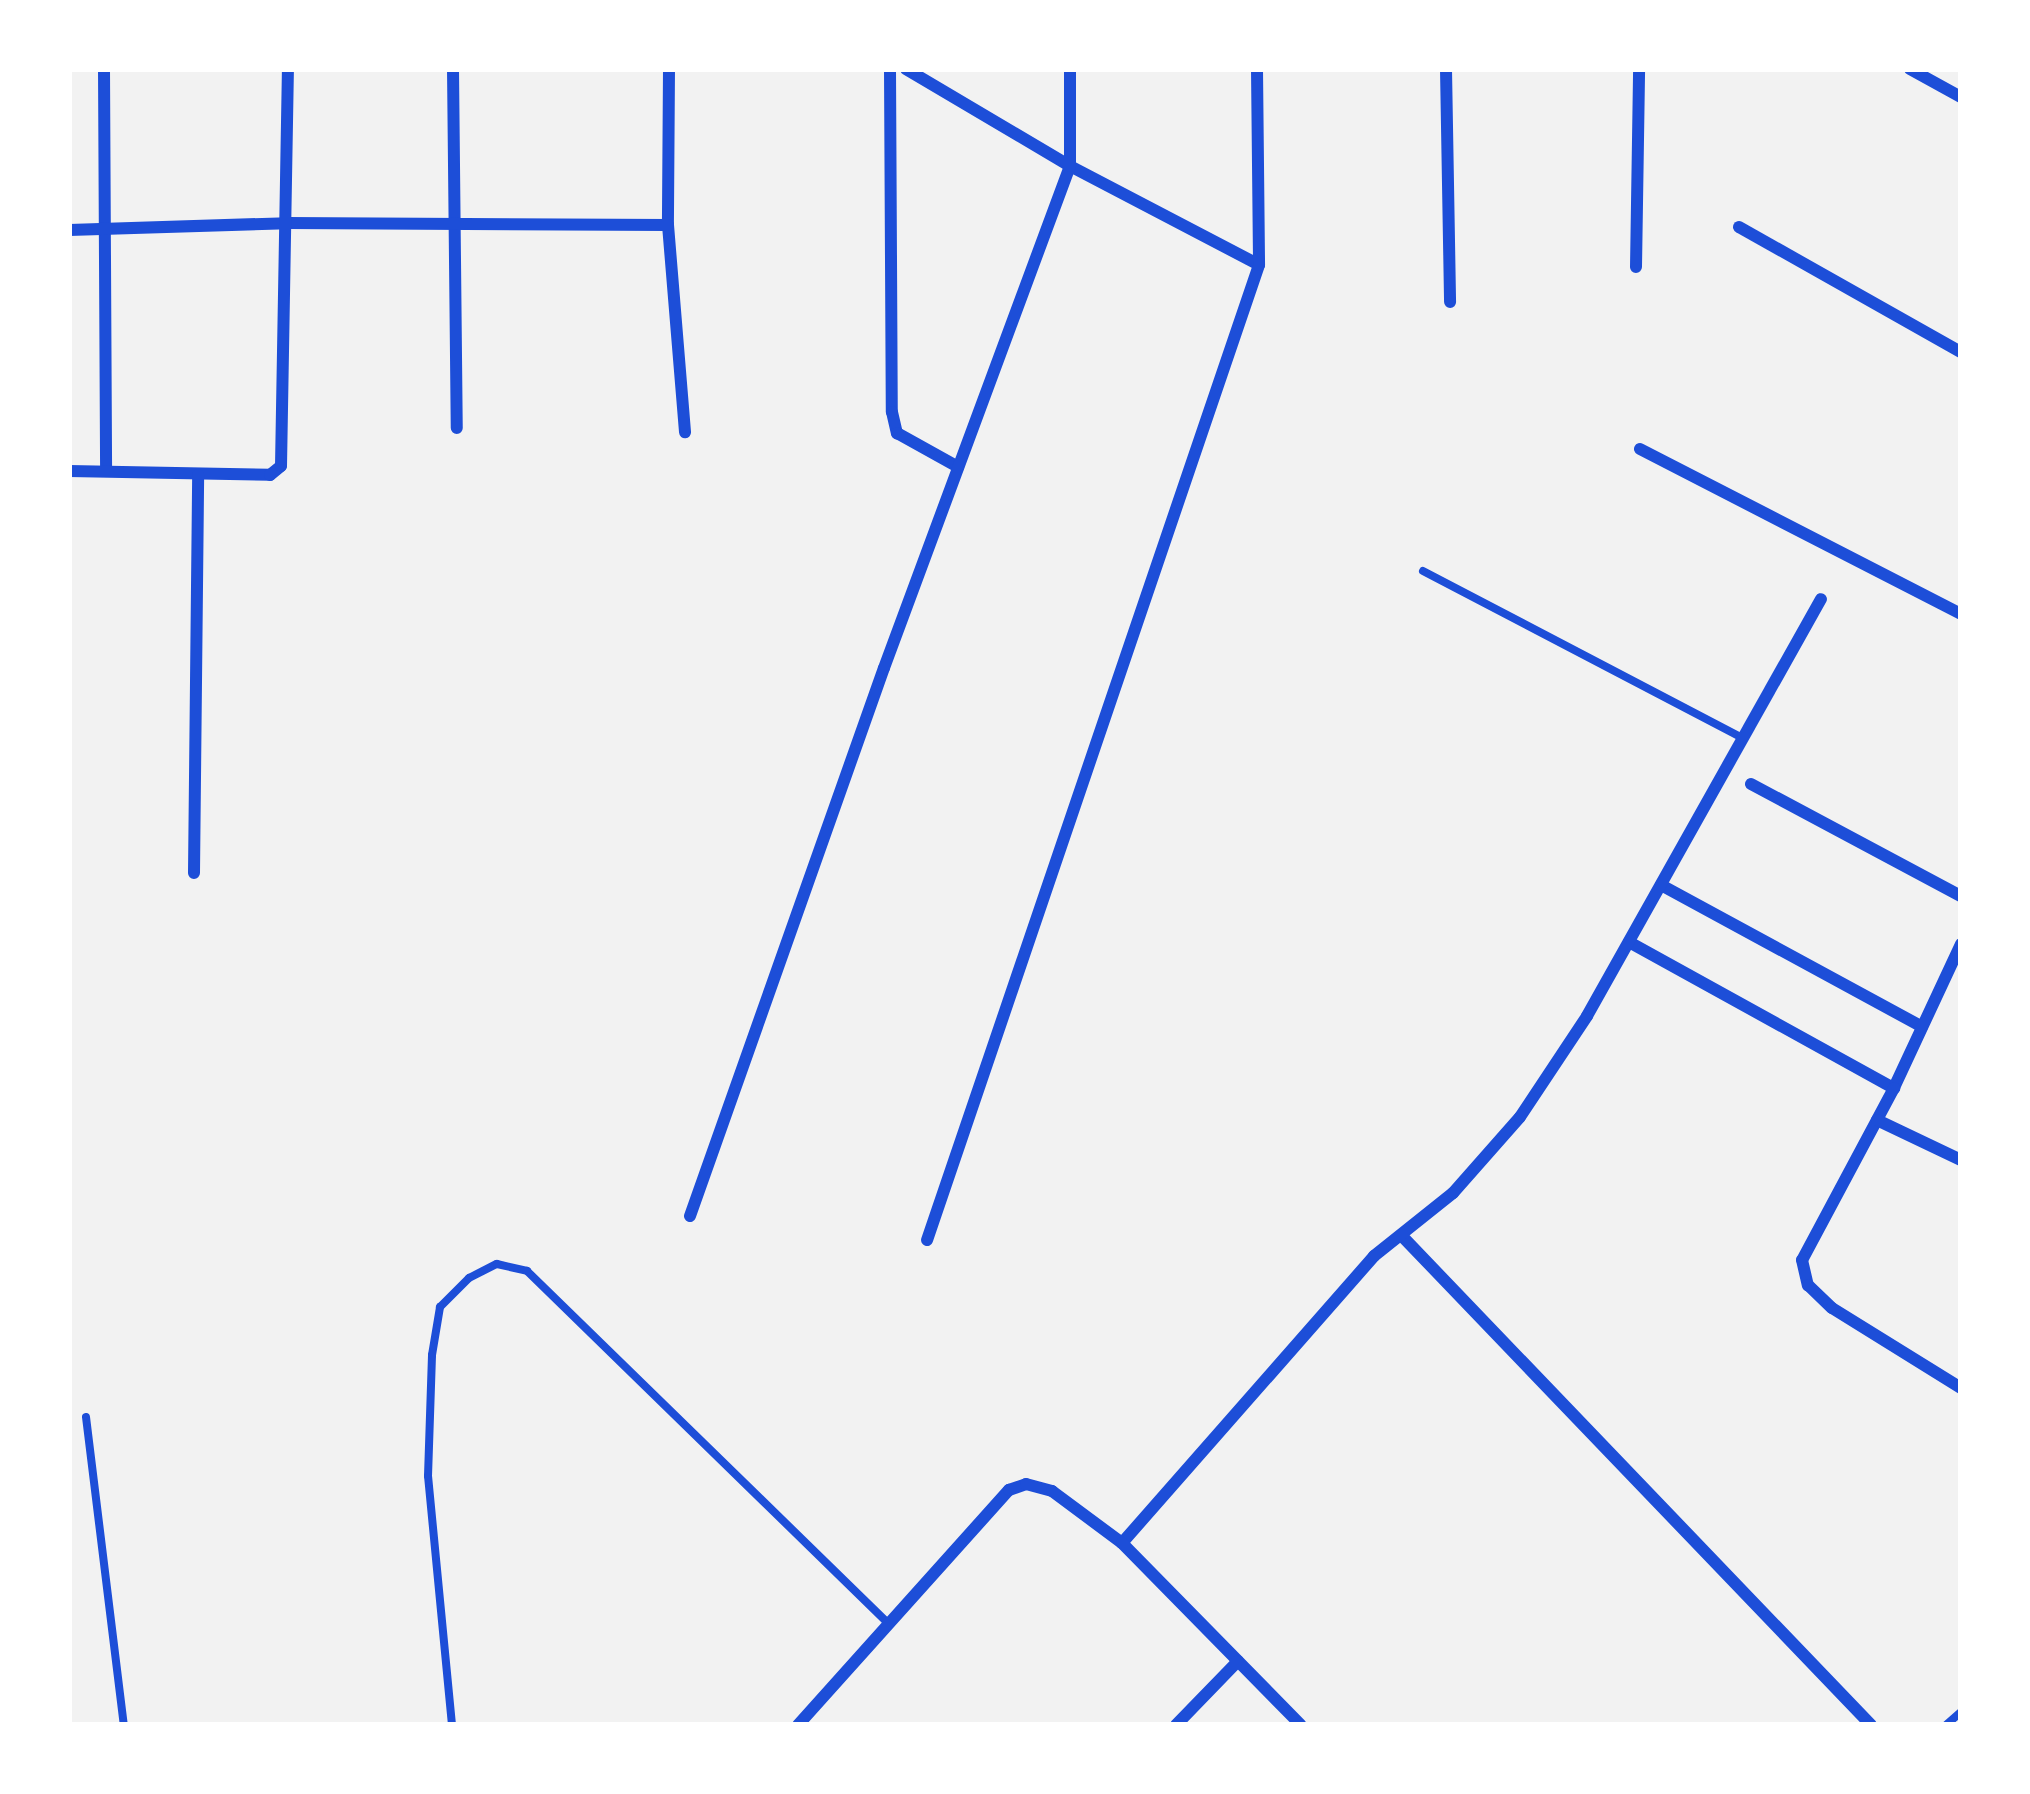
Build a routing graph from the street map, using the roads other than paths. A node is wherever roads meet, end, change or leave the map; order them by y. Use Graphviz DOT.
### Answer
graph roads {
  1 [pos="104,69"];
  2 [pos="287,69"];
  3 [pos="453,69"];
  4 [pos="669,69"];
  5 [pos="890,69"];
  6 [pos="906,69"];
  7 [pos="1070,69"];
  8 [pos="1257,69"];
  9 [pos="1446,69"];
  10 [pos="1639,69"];
  11 [pos="1910,69"];
  12 [pos="1961,98"];
  13 [pos="1070,166"];
  14 [pos="286,223"];
  15 [pos="452,225"];
  16 [pos="668,225"];
  17 [pos="1738,227"];
  18 [pos="69,230"];
  19 [pos="104,231"];
  20 [pos="1259,265"];
  21 [pos="1636,267"];
  22 [pos="1450,302"];
  23 [pos="1961,352"];
  24 [pos="458,428"];
  25 [pos="685,432"];
  26 [pos="1640,449"];
  27 [pos="958,467"];
  28 [pos="69,471"];
  29 [pos="106,471"];
  30 [pos="198,475"];
  31 [pos="1423,571"];
  32 [pos="1821,599"];
  33 [pos="1961,614"];
  34 [pos="1743,739"];
  35 [pos="1751,784"];
  36 [pos="194,873"];
  37 [pos="1660,885"];
  38 [pos="1961,896"];
  39 [pos="1629,942"];
  40 [pos="1961,944"];
  41 [pos="1922,1027"];
  42 [pos="1894,1088"];
  43 [pos="1877,1120"];
  44 [pos="1961,1160"];
  45 [pos="691,1216"];
  46 [pos="1401,1234"];
  47 [pos="927,1240"];
  48 [pos="1961,1388"];
  49 [pos="86,1417"];
  50 [pos="1122,1543"];
  51 [pos="889,1624"];
  52 [pos="1238,1661"];
  53 [pos="1961,1712"];
  54 [pos="124,1725"];
  55 [pos="452,1725"];
  56 [pos="798,1725"];
  57 [pos="1176,1725"];
  58 [pos="1301,1725"];
  59 [pos="1871,1725"];
  60 [pos="1946,1725"];
  1 -- 19 [label="street"];
  2 -- 14 [label="street"];
  3 -- 15 [label="street"];
  4 -- 16 [label="street"];
  5 -- 27 [label="street"];
  6 -- 13 [label="street"];
  7 -- 13 [label="street"];
  8 -- 20 [label="street"];
  9 -- 22 [label="street"];
  10 -- 21 [label="street"];
  11 -- 12 [label="street"];
  13 -- 20 [label="street"];
  13 -- 27 [label="street"];
  14 -- 15 [label="street"];
  14 -- 19 [label="street"];
  14 -- 30 [label="street"];
  15 -- 16 [label="street"];
  15 -- 24 [label="street"];
  16 -- 25 [label="street"];
  17 -- 23 [label="street"];
  18 -- 19 [label="street"];
  19 -- 29 [label="street"];
  20 -- 47 [label="street"];
  26 -- 33 [label="street"];
  27 -- 45 [label="street"];
  28 -- 29 [label="street"];
  29 -- 30 [label="street"];
  30 -- 36 [label="street"];
  31 -- 34 [label="lane"];
  32 -- 34 [label="street"];
  34 -- 37 [label="street"];
  35 -- 38 [label="street"];
  37 -- 39 [label="street"];
  37 -- 41 [label="street"];
  39 -- 42 [label="street"];
  39 -- 46 [label="street"];
  40 -- 41 [label="street"];
  41 -- 42 [label="street"];
  42 -- 43 [label="street"];
  43 -- 44 [label="street"];
  43 -- 48 [label="street"];
  46 -- 50 [label="street"];
  46 -- 59 [label="street"];
  49 -- 54 [label="lane"];
  50 -- 51 [label="street"];
  50 -- 52 [label="street"];
  51 -- 55 [label="lane"];
  51 -- 56 [label="street"];
  52 -- 57 [label="street"];
  52 -- 58 [label="street"];
  53 -- 60 [label="lane"];
}
